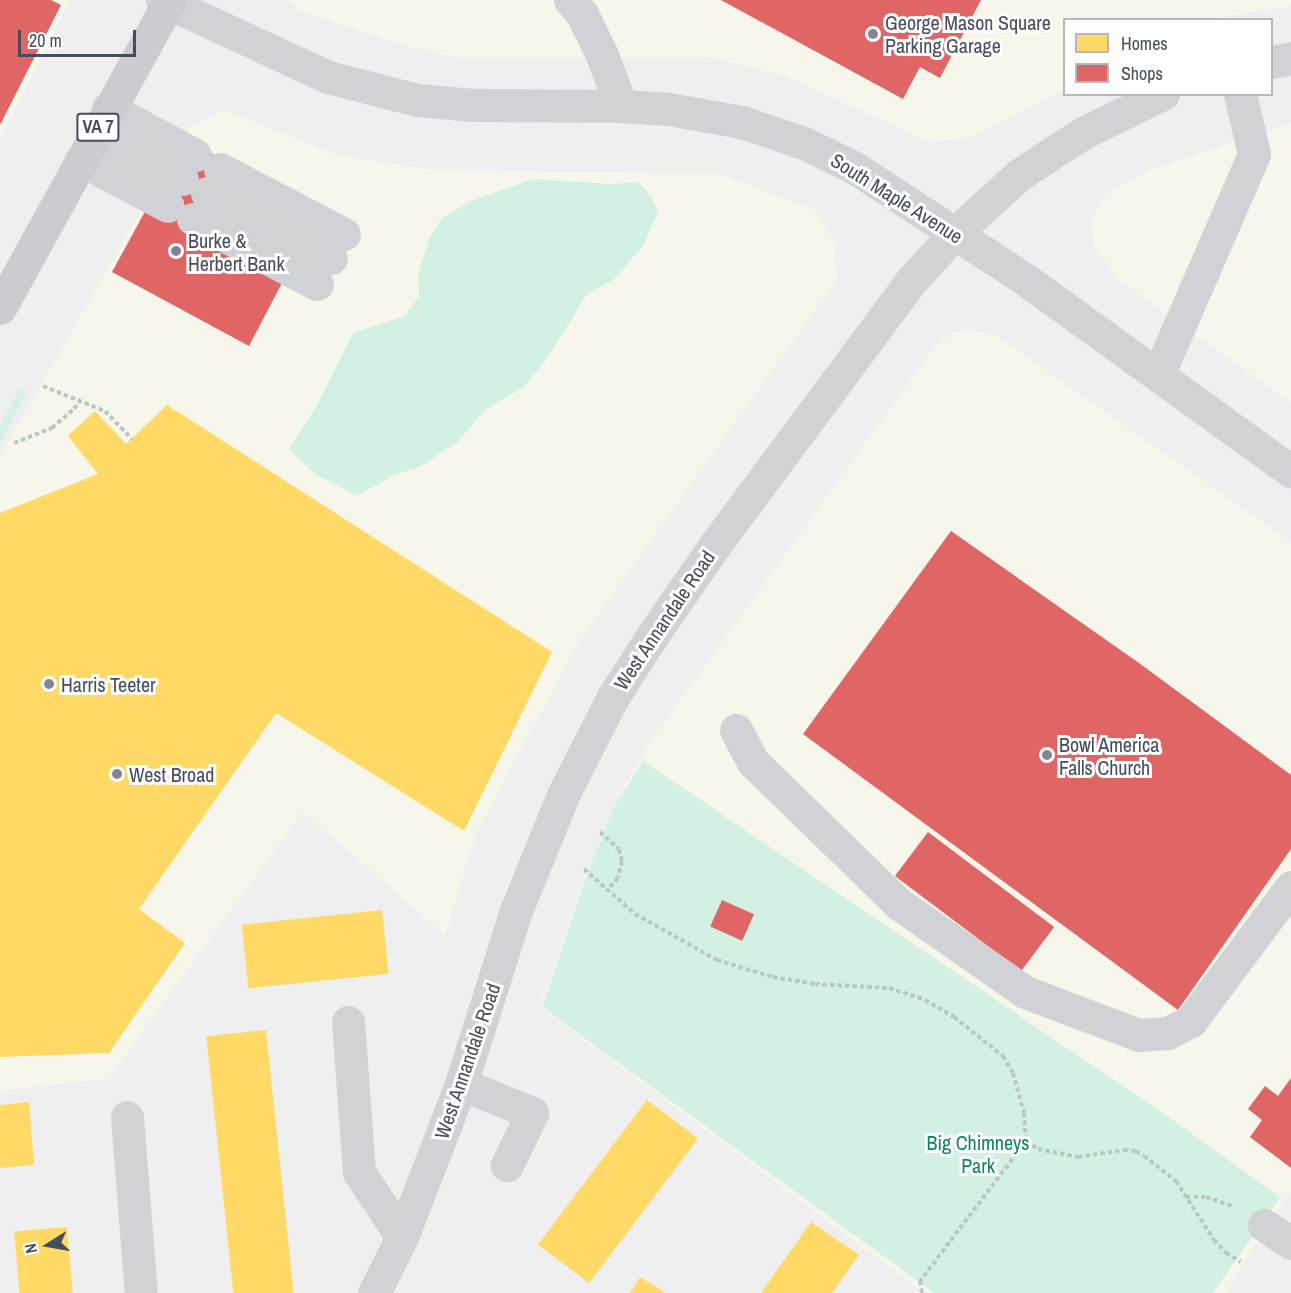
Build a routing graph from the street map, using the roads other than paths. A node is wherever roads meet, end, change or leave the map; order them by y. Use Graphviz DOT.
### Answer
graph roads {
  1 [pos="570,0"];
  2 [pos="167,1"];
  3 [pos="1291,58"];
  4 [pos="1273,62"];
  5 [pos="1159,96"];
  6 [pos="1240,96"];
  7 [pos="621,106"];
  8 [pos="95,133"];
  9 [pos="194,187"];
  10 [pos="955,233"];
  11 [pos="331,258"];
  12 [pos="0,308"];
  13 [pos="1158,375"];
  14 [pos="1291,471"];
  15 [pos="736,730"];
  16 [pos="1291,887"];
  17 [pos="348,1022"];
  18 [pos="462,1084"];
  19 [pos="127,1117"];
  20 [pos="507,1165"];
  21 [pos="1263,1225"];
  22 [pos="402,1237"];
  23 [pos="1291,1243"];
  24 [pos="141,1293"];
  25 [pos="374,1293"];
  1 -- 7 [label="street"];
  2 -- 7 [label="street, South Maple Avenue"];
  2 -- 8 [label="main road, VA 7"];
  3 -- 4 [label="street"];
  5 -- 10 [label="street, West Annandale Road"];
  6 -- 13 [label="street"];
  7 -- 10 [label="street, South Maple Avenue"];
  8 -- 9 [label="street"];
  8 -- 9 [label="street"];
  8 -- 12 [label="main road, VA 7"];
  9 -- 11 [label="street"];
  10 -- 13 [label="street, South Maple Avenue"];
  10 -- 18 [label="street, West Annandale Road"];
  13 -- 14 [label="street, South Maple Avenue"];
  15 -- 16 [label="street"];
  17 -- 22 [label="street"];
  18 -- 20 [label="street"];
  18 -- 22 [label="street, West Annandale Road"];
  19 -- 24 [label="street"];
  21 -- 23 [label="street"];
  22 -- 25 [label="street, West Annandale Road"];
}
